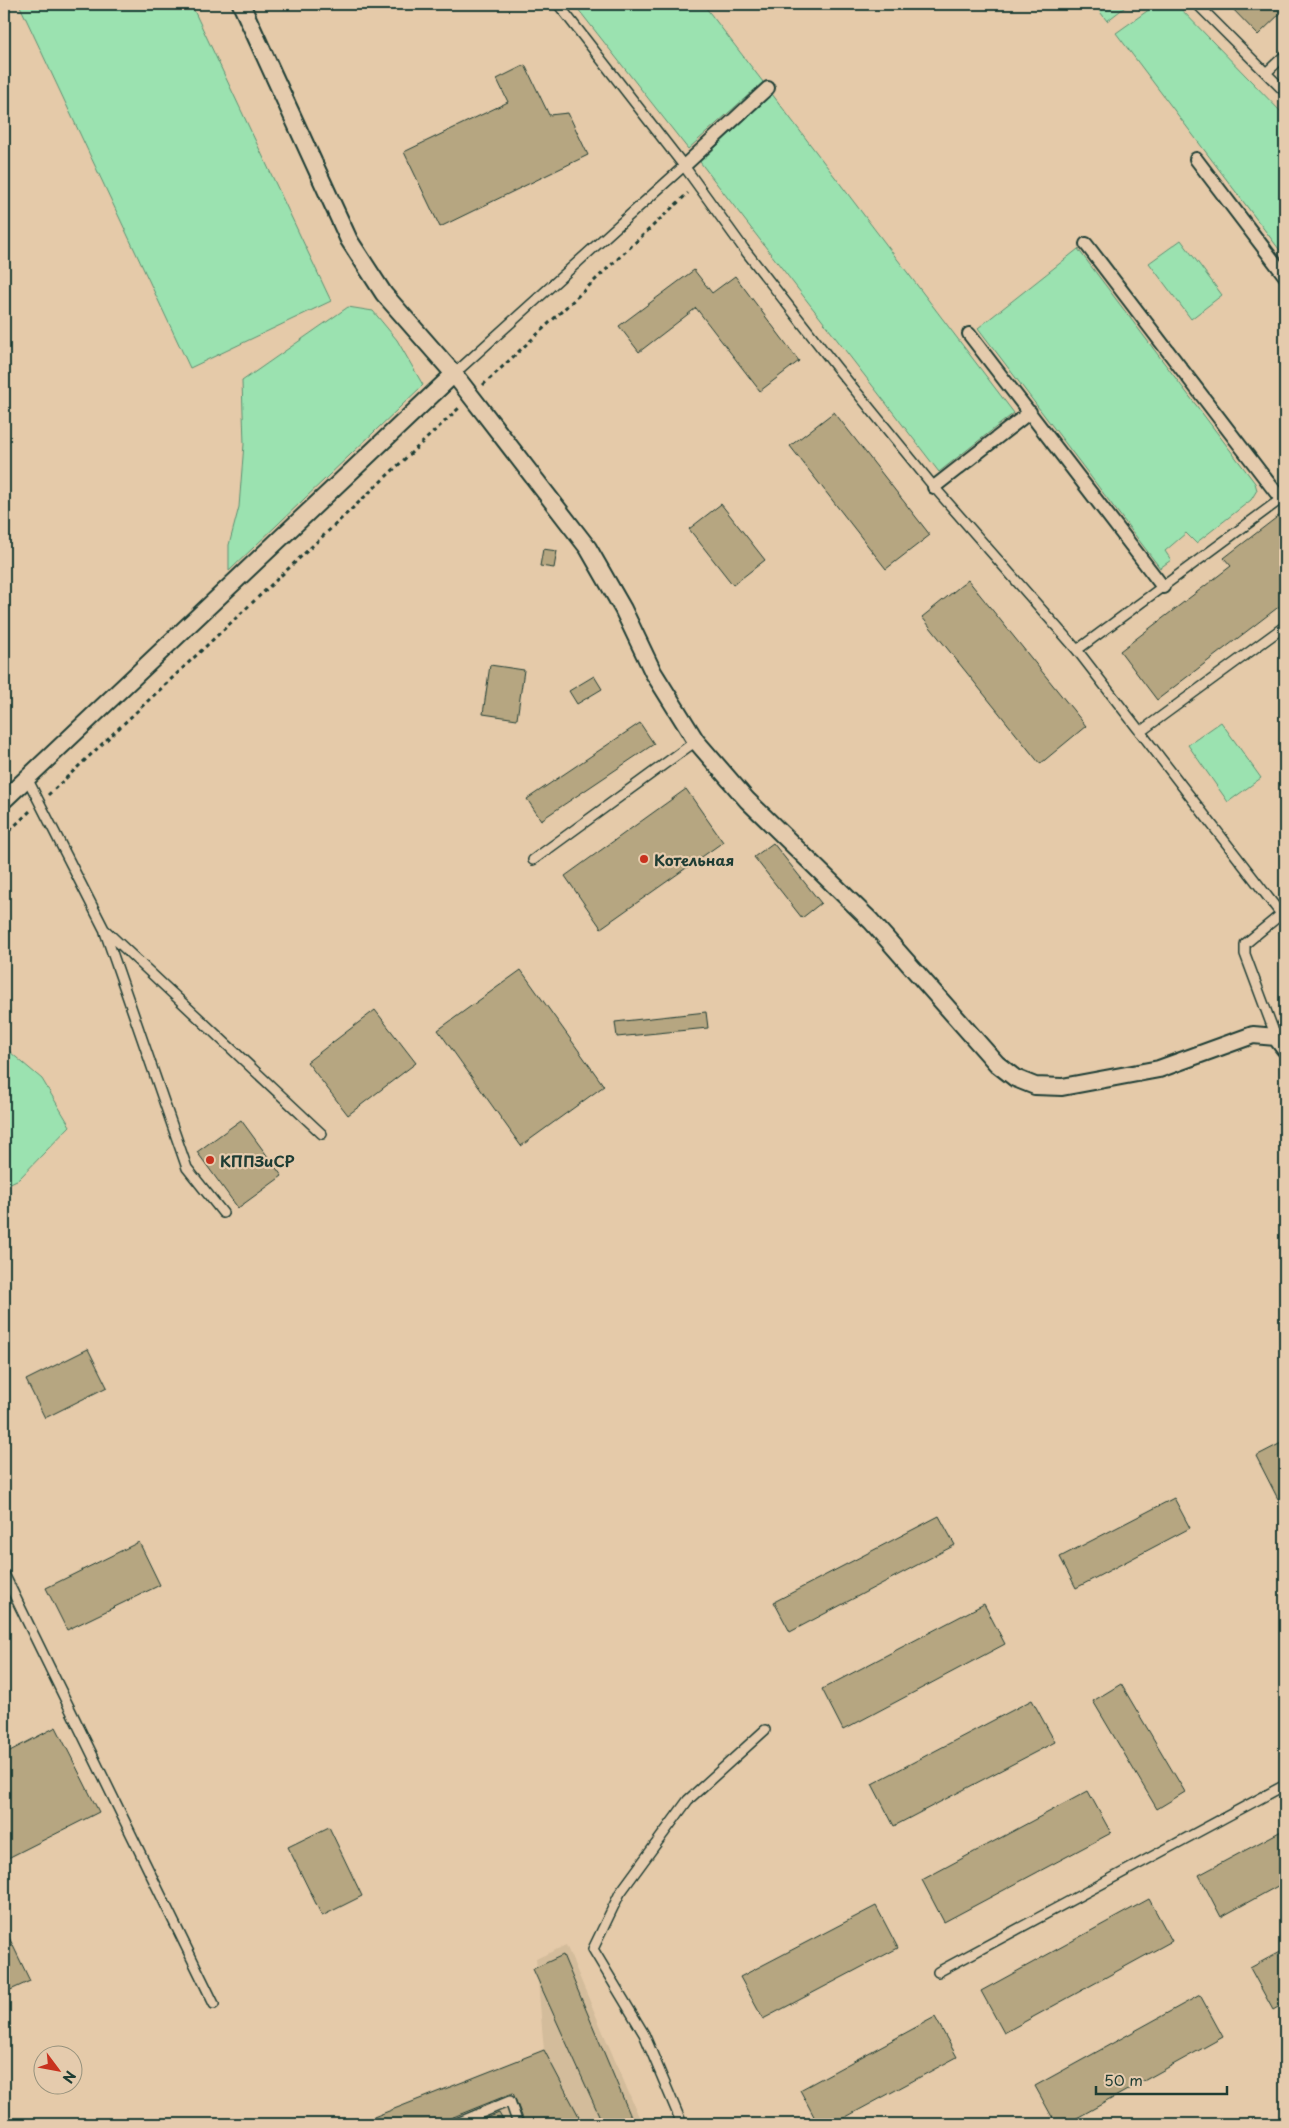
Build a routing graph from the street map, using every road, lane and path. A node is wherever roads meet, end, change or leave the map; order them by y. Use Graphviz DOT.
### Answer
graph roads {
  1 [pos="241,4"];
  2 [pos="558,4"];
  3 [pos="1197,4"];
  4 [pos="1285,55"];
  5 [pos="1266,73"];
  6 [pos="768,88"];
  7 [pos="1285,92"];
  8 [pos="1196,159"];
  9 [pos="684,166"];
  10 [pos="690,191"];
  11 [pos="1086,244"];
  12 [pos="1285,276"];
  13 [pos="969,334"];
  14 [pos="454,374"];
  15 [pos="471,396"];
  16 [pos="1030,412"];
  17 [pos="934,487"];
  18 [pos="1283,498"];
  19 [pos="1163,587"];
  20 [pos="1285,626"];
  21 [pos="1077,650"];
  22 [pos="1140,732"];
  23 [pos="696,741"];
  24 [pos="27,778"];
  25 [pos="4,800"];
  26 [pos="40,802"];
  27 [pos="4,836"];
  28 [pos="533,860"];
  29 [pos="1283,913"];
  30 [pos="104,930"];
  31 [pos="1281,1043"];
  32 [pos="322,1134"];
  33 [pos="223,1214"];
  34 [pos="4,1574"];
  35 [pos="765,1730"];
  36 [pos="1285,1784"];
  37 [pos="938,1972"];
  38 [pos="214,2004"];
  39 [pos="455,2124"];
  40 [pos="518,2124"];
  41 [pos="682,2124"];
  1 -- 14 [label="street"];
  2 -- 9 [label="lane"];
  3 -- 5 [label="lane"];
  4 -- 5 [label="lane"];
  5 -- 7 [label="lane"];
  6 -- 9 [label="street"];
  8 -- 12 [label="street"];
  9 -- 14 [label="lane"];
  9 -- 17 [label="lane"];
  10 -- 15 [label="path"];
  11 -- 18 [label="street"];
  13 -- 16 [label="street"];
  14 -- 15 [label="street"];
  14 -- 24 [label="street"];
  15 -- 23 [label="street"];
  15 -- 26 [label="path"];
  16 -- 17 [label="street"];
  16 -- 19 [label="street"];
  17 -- 21 [label="lane"];
  18 -- 19 [label="lane"];
  19 -- 21 [label="lane"];
  20 -- 22 [label="lane"];
  21 -- 22 [label="lane"];
  22 -- 29 [label="lane"];
  23 -- 28 [label="lane"];
  23 -- 31 [label="street"];
  24 -- 25 [label="street"];
  24 -- 26 [label="lane"];
  26 -- 27 [label="path"];
  26 -- 30 [label="lane"];
  29 -- 31 [label="lane"];
  30 -- 32 [label="lane"];
  30 -- 33 [label="lane"];
  34 -- 38 [label="lane"];
  35 -- 41 [label="lane"];
  36 -- 37 [label="lane"];
  39 -- 40 [label="lane"];
}
